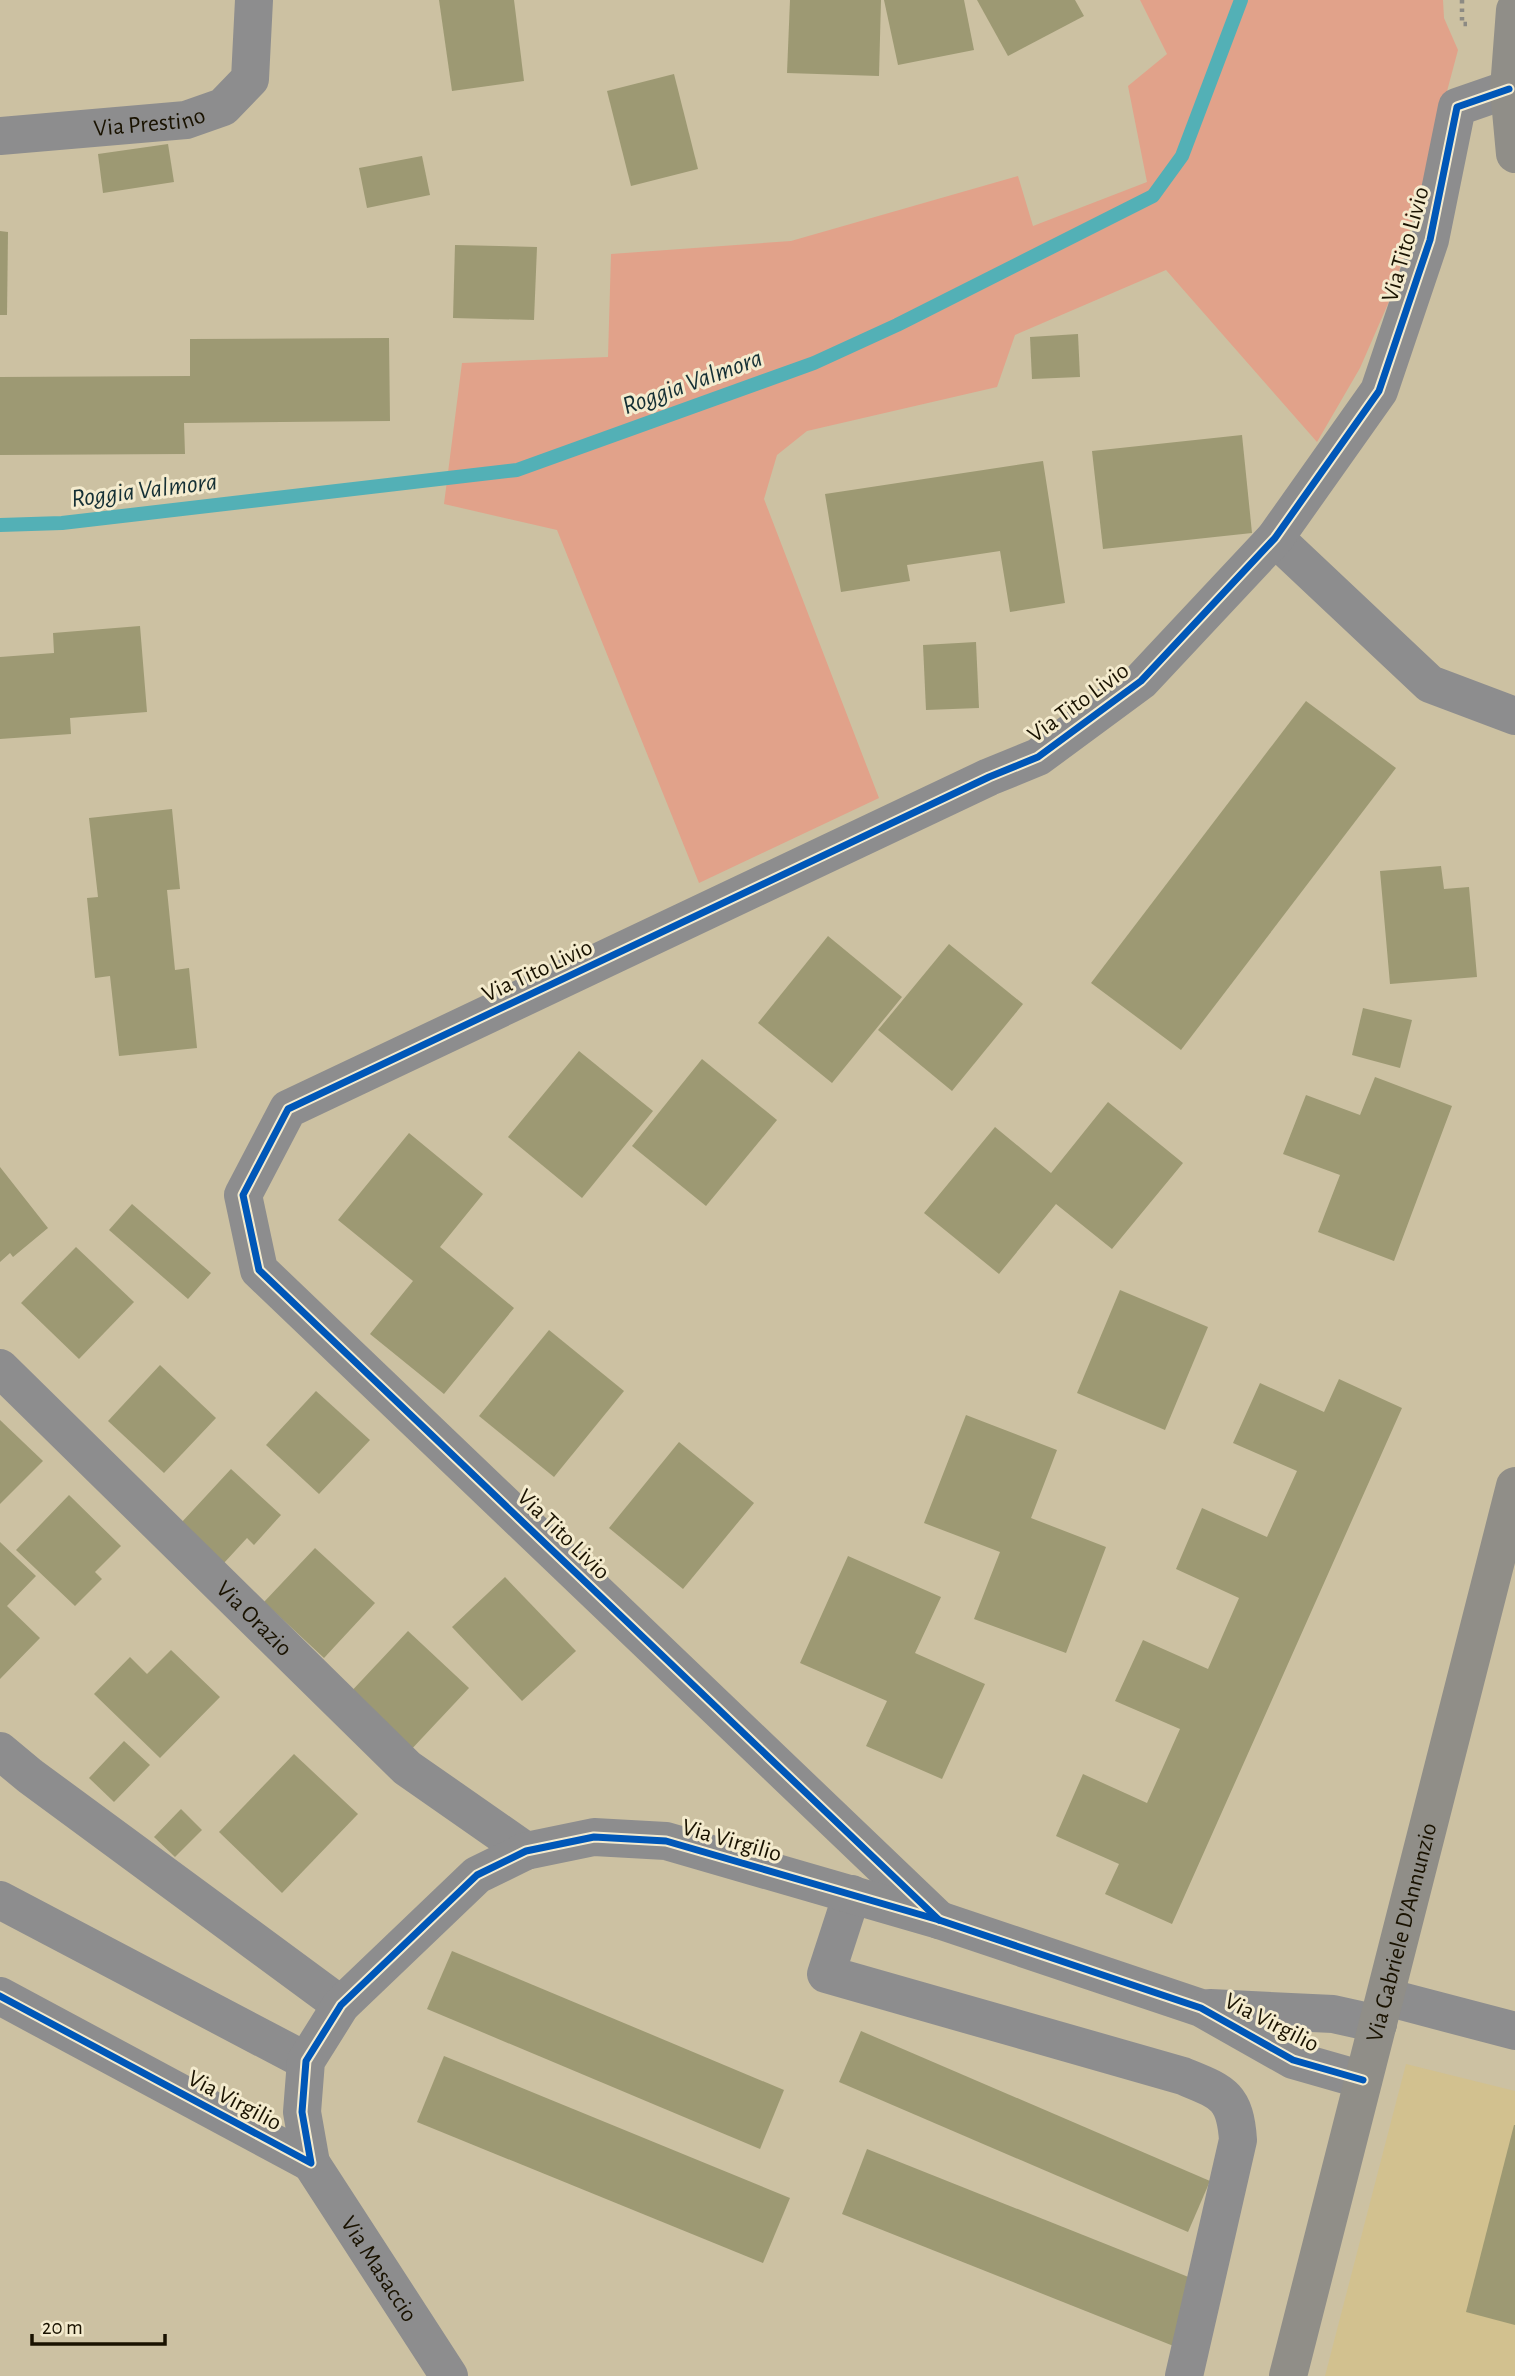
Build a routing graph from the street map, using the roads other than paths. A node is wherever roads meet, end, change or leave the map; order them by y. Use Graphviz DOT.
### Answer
graph roads {
  1 [pos="254,0"];
  2 [pos="1515,10"];
  3 [pos="1509,89"];
  4 [pos="0,136"];
  5 [pos="1515,154"];
  6 [pos="1275,538"];
  7 [pos="1515,716"];
  8 [pos="0,1368"];
  9 [pos="1515,1486"];
  10 [pos="0,1751"];
  11 [pos="526,1851"];
  12 [pos="852,1894"];
  13 [pos="0,1900"];
  14 [pos="939,1920"];
  15 [pos="0,1996"];
  16 [pos="341,2005"];
  17 [pos="1201,2008"];
  18 [pos="1382,2010"];
  19 [pos="1515,2031"];
  20 [pos="306,2061"];
  21 [pos="1363,2080"];
  22 [pos="311,2163"];
  23 [pos="449,2376"];
  24 [pos="1184,2376"];
  25 [pos="1288,2376"];
  1 -- 4 [label="street, Via Prestino"];
  2 -- 3 [label="main road"];
  3 -- 5 [label="main road"];
  3 -- 6 [label="street, Via Tito Livio"];
  6 -- 7 [label="street"];
  6 -- 14 [label="street, Via Tito Livio"];
  8 -- 11 [label="street, Via Orazio"];
  9 -- 18 [label="main road, Via Gabriele D'Annunzio"];
  10 -- 16 [label="street"];
  11 -- 12 [label="street, Via Virgilio"];
  11 -- 16 [label="street, Via Virgilio"];
  12 -- 14 [label="street, Via Virgilio"];
  12 -- 24 [label="street"];
  13 -- 20 [label="street"];
  14 -- 17 [label="street, Via Virgilio"];
  15 -- 22 [label="street, Via Virgilio"];
  16 -- 20 [label="street, Via Virgilio"];
  17 -- 18 [label="street, Via Virgilio"];
  17 -- 21 [label="street, Via Virgilio"];
  18 -- 19 [label="street, Via Virgilio"];
  18 -- 21 [label="main road, Via Gabriele D'Annunzio"];
  20 -- 22 [label="street, Via Virgilio"];
  21 -- 25 [label="main road, Via Gabriele D'Annunzio"];
  22 -- 23 [label="street, Via Masaccio"];
}
